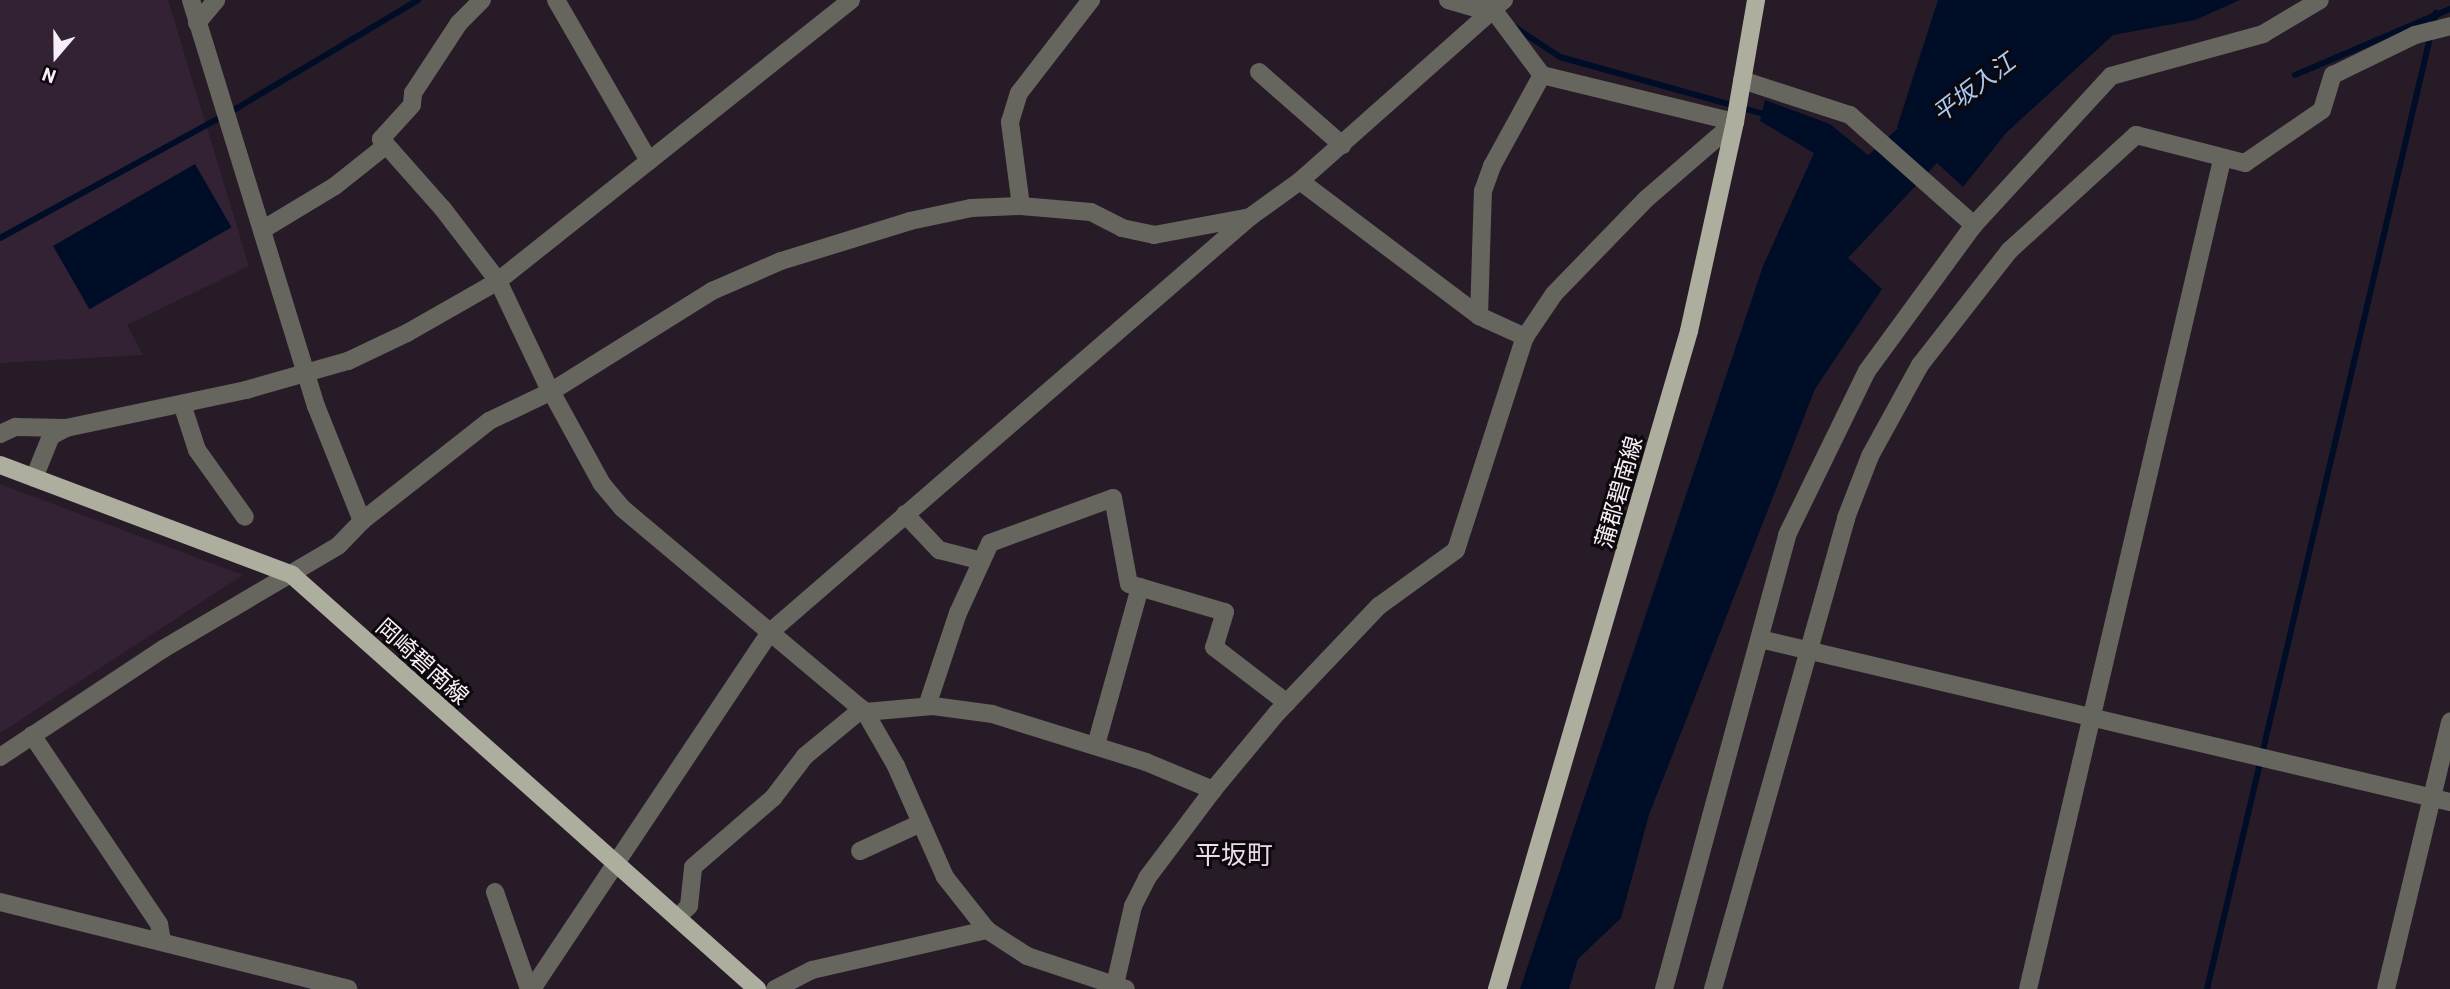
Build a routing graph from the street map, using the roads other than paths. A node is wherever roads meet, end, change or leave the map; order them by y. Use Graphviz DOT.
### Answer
graph roads {
  1 [pos="191,0"];
  2 [pos="216,0"];
  3 [pos="482,0"];
  4 [pos="556,0"];
  5 [pos="851,0"];
  6 [pos="1091,0"];
  7 [pos="1448,0"];
  8 [pos="1756,0"];
  9 [pos="2320,0"];
  10 [pos="1494,4"];
  11 [pos="198,23"];
  12 [pos="2450,26"];
  13 [pos="1259,72"];
  14 [pos="1542,75"];
  15 [pos="1742,80"];
  16 [pos="1735,122"];
  17 [pos="1342,145"];
  18 [pos="384,147"];
  19 [pos="649,160"];
  20 [pos="2222,160"];
  21 [pos="1300,181"];
  22 [pos="1021,206"];
  23 [pos="1250,217"];
  24 [pos="1974,225"];
  25 [pos="262,230"];
  26 [pos="498,281"];
  27 [pos="1479,316"];
  28 [pos="1525,337"];
  29 [pos="306,373"];
  30 [pos="552,391"];
  31 [pos="182,404"];
  32 [pos="66,428"];
  33 [pos="0,434"];
  34 [pos="0,465"];
  35 [pos="34,478"];
  36 [pos="905,514"];
  37 [pos="245,517"];
  38 [pos="362,521"];
  39 [pos="982,561"];
  40 [pos="292,575"];
  41 [pos="1140,587"];
  42 [pos="769,633"];
  43 [pos="1760,639"];
  44 [pos="1810,651"];
  45 [pos="1287,703"];
  46 [pos="927,706"];
  47 [pos="864,710"];
  48 [pos="2092,718"];
  49 [pos="2450,722"];
  50 [pos="32,735"];
  51 [pos="1096,746"];
  52 [pos="0,757"];
  53 [pos="1213,790"];
  54 [pos="2432,797"];
  55 [pos="2450,802"];
  56 [pos="921,824"];
  57 [pos="860,850"];
  58 [pos="617,863"];
  59 [pos="495,892"];
  60 [pos="0,902"];
  61 [pos="677,918"];
  62 [pos="987,930"];
  63 [pos="162,941"];
  64 [pos="1119,988"];
  65 [pos="348,989"];
  66 [pos="530,989"];
  67 [pos="757,989"];
  68 [pos="775,989"];
  69 [pos="1497,989"];
  70 [pos="1664,989"];
  71 [pos="1713,989"];
  72 [pos="2028,989"];
  73 [pos="2386,989"];
  1 -- 11 [label="street"];
  2 -- 11 [label="street"];
  3 -- 18 [label="street"];
  4 -- 19 [label="street"];
  5 -- 19 [label="street"];
  6 -- 22 [label="street"];
  7 -- 10 [label="street"];
  8 -- 15 [label="main road, 蒲郡碧南線"];
  9 -- 24 [label="street"];
  10 -- 14 [label="street"];
  10 -- 17 [label="street"];
  11 -- 25 [label="street"];
  12 -- 20 [label="street"];
  13 -- 17 [label="street"];
  14 -- 16 [label="street"];
  14 -- 27 [label="street"];
  15 -- 16 [label="main road, 蒲郡碧南線"];
  15 -- 24 [label="street"];
  16 -- 28 [label="street"];
  16 -- 69 [label="main road, 蒲郡碧南線"];
  17 -- 21 [label="street"];
  18 -- 25 [label="street"];
  18 -- 26 [label="street"];
  19 -- 26 [label="street"];
  20 -- 44 [label="street"];
  20 -- 48 [label="street"];
  21 -- 23 [label="street"];
  21 -- 27 [label="street"];
  22 -- 23 [label="street"];
  22 -- 30 [label="street"];
  23 -- 36 [label="street"];
  24 -- 43 [label="street"];
  25 -- 29 [label="street"];
  26 -- 29 [label="street"];
  26 -- 30 [label="street"];
  27 -- 28 [label="street"];
  28 -- 45 [label="street"];
  29 -- 31 [label="street"];
  29 -- 38 [label="street"];
  30 -- 38 [label="street"];
  30 -- 42 [label="street"];
  31 -- 32 [label="street"];
  31 -- 37 [label="street"];
  32 -- 33 [label="street"];
  32 -- 35 [label="street"];
  34 -- 35 [label="main road, 岡崎碧南線"];
  35 -- 40 [label="main road, 岡崎碧南線"];
  36 -- 39 [label="street"];
  36 -- 42 [label="street"];
  38 -- 40 [label="street"];
  39 -- 41 [label="street"];
  39 -- 46 [label="street"];
  40 -- 50 [label="street"];
  40 -- 58 [label="main road, 岡崎碧南線"];
  41 -- 45 [label="street"];
  41 -- 51 [label="street"];
  42 -- 47 [label="street"];
  42 -- 58 [label="street"];
  43 -- 44 [label="street"];
  43 -- 70 [label="street"];
  44 -- 48 [label="street"];
  44 -- 71 [label="street"];
  45 -- 53 [label="street"];
  46 -- 47 [label="street"];
  46 -- 51 [label="street"];
  47 -- 56 [label="street"];
  47 -- 61 [label="street"];
  48 -- 54 [label="street"];
  48 -- 72 [label="street"];
  49 -- 54 [label="street"];
  50 -- 52 [label="street"];
  50 -- 63 [label="street"];
  51 -- 53 [label="street"];
  53 -- 64 [label="street"];
  54 -- 55 [label="street"];
  54 -- 73 [label="street"];
  56 -- 57 [label="street"];
  56 -- 62 [label="street"];
  58 -- 61 [label="main road, 岡崎碧南線"];
  58 -- 66 [label="street"];
  59 -- 66 [label="street"];
  60 -- 63 [label="street"];
  61 -- 67 [label="main road, 岡崎碧南線"];
  62 -- 64 [label="street"];
  62 -- 68 [label="street"];
  63 -- 65 [label="street"];
}
